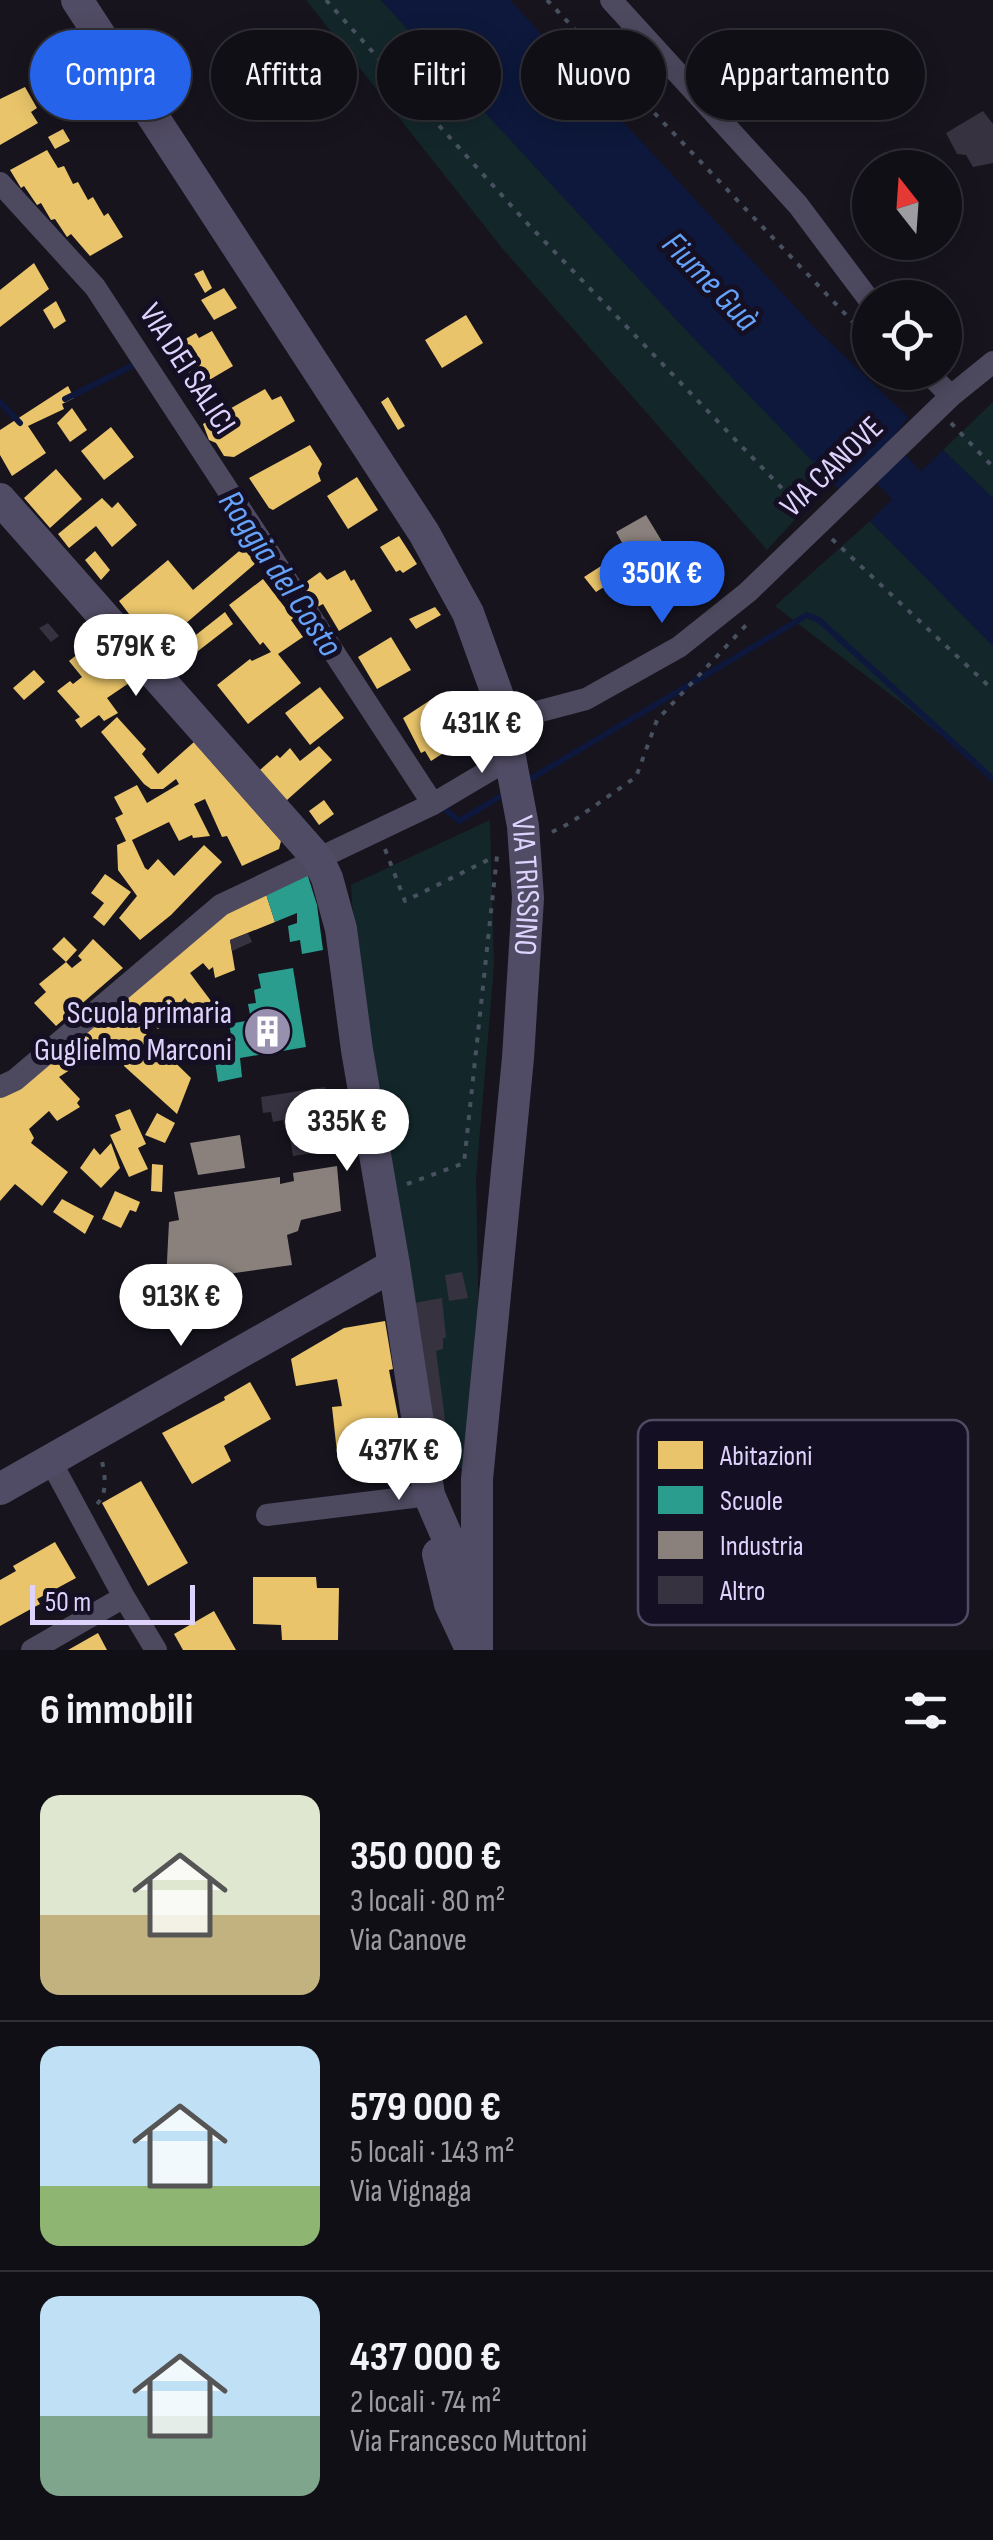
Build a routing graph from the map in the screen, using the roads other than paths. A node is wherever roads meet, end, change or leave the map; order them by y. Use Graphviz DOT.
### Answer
graph roads {
  1 [pos="77,0"];
  2 [pos="611,0"];
  3 [pos="0,184"];
  4 [pos="855,280"];
  5 [pos="993,362"];
  6 [pos="945,390"];
  7 [pos="951,396"];
  8 [pos="0,499"];
  9 [pos="503,720"];
  10 [pos="492,770"];
  11 [pos="433,804"];
  12 [pos="318,858"];
  13 [pos="0,1087"];
  14 [pos="394,1265"];
  15 [pos="50,1460"];
  16 [pos="477,1479"];
  17 [pos="0,1489"];
  18 [pos="431,1494"];
  19 [pos="267,1515"];
  20 [pos="124,1597"];
  21 [pos="475,1604"];
  22 [pos="32,1650"];
  23 [pos="156,1650"];
  24 [pos="474,1650"];
  1 -- 9 [label="street, VIA TRISSINO"];
  2 -- 4 [label="street"];
  3 -- 11 [label="street, VIA DEI SALICI"];
  5 -- 7 [label="street, VIA CANOVE"];
  6 -- 7 [label="street"];
  7 -- 9 [label="street, VIA CANOVE"];
  8 -- 12 [label="street"];
  9 -- 16 [label="street, VIA TRISSINO"];
  10 -- 11 [label="street"];
  11 -- 12 [label="street"];
  12 -- 13 [label="street"];
  12 -- 14 [label="street"];
  14 -- 15 [label="street"];
  14 -- 18 [label="street"];
  15 -- 17 [label="street"];
  15 -- 20 [label="street"];
  16 -- 18 [label="street"];
  16 -- 21 [label="street, VIA TRISSINO"];
  18 -- 19 [label="street"];
  18 -- 21 [label="street"];
  18 -- 24 [label="street"];
  20 -- 22 [label="street"];
  20 -- 23 [label="street"];
  21 -- 24 [label="street, VIA TRISSINO"];
}
